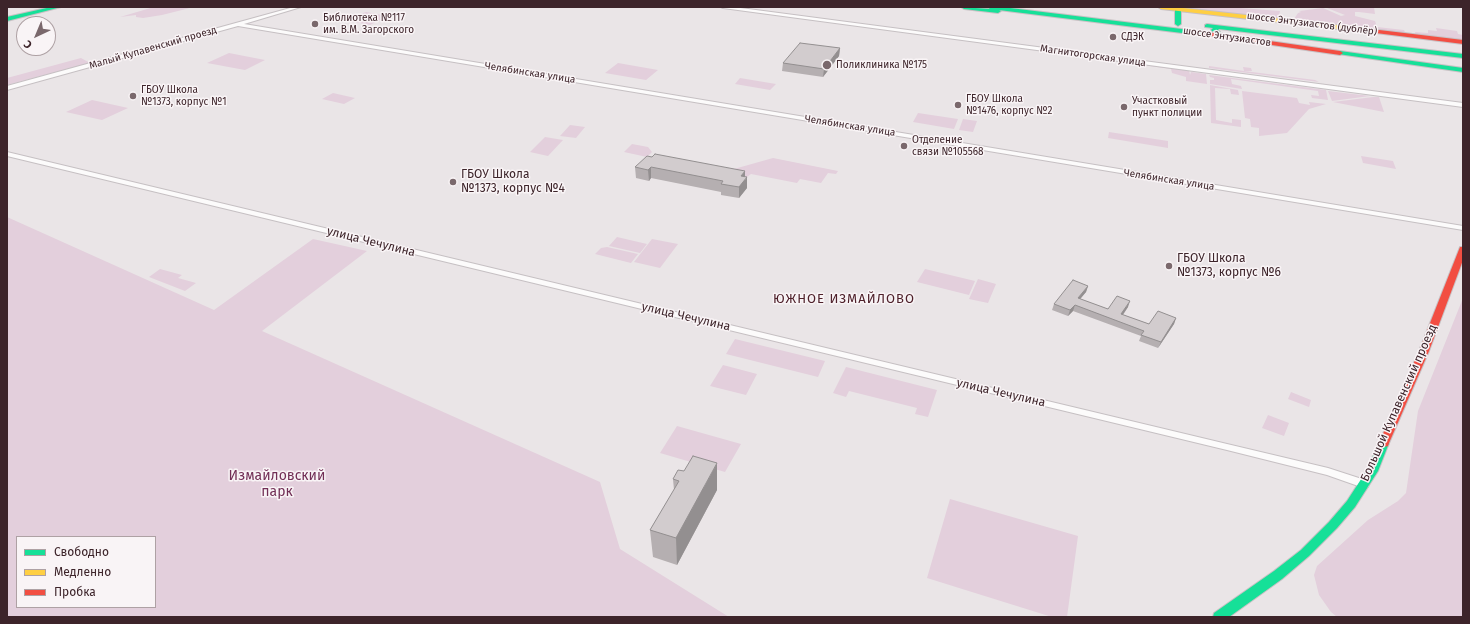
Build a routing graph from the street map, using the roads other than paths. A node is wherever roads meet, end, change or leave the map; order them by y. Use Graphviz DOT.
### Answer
graph roads {
  1 [pos="33,7"];
  2 [pos="58,7"];
  3 [pos="299,7"];
  4 [pos="723,7"];
  5 [pos="964,7"];
  6 [pos="990,7"];
  7 [pos="1022,7"];
  8 [pos="1161,7"];
  9 [pos="1178,9"];
  10 [pos="7,13"];
  11 [pos="7,19"];
  12 [pos="237,24"];
  13 [pos="1178,25"];
  14 [pos="1229,32"];
  15 [pos="1463,42"];
  16 [pos="1282,46"];
  17 [pos="1463,56"];
  18 [pos="1463,70"];
  19 [pos="7,88"];
  20 [pos="1463,105"];
  21 [pos="7,154"];
  22 [pos="1463,228"];
  23 [pos="1463,249"];
  24 [pos="1364,484"];
  25 [pos="1219,617"];
  1 -- 10 [label="main road"];
  2 -- 11 [label="main road"];
  3 -- 12 [label="street, Малый Купавенский проезд"];
  4 -- 20 [label="street, Магнитогорская улица"];
  5 -- 16 [label="main road"];
  6 -- 14 [label="main road, шоссе Энтузиастов"];
  7 -- 13 [label="main road, шоссе Энтузиастов"];
  8 -- 9 [label="main road, шоссе Энтузиастов (дублёр)"];
  9 -- 13 [label="main road"];
  9 -- 15 [label="main road, шоссе Энтузиастов (дублёр)"];
  12 -- 19 [label="street, Малый Купавенский проезд"];
  12 -- 22 [label="street, Челябинская улица"];
  13 -- 14 [label="main road, шоссе Энтузиастов"];
  14 -- 16 [label="main road, шоссе Энтузиастов"];
  14 -- 17 [label="main road, шоссе Энтузиастов"];
  16 -- 18 [label="main road, шоссе Энтузиастов"];
  21 -- 24 [label="street, улица Чечулина"];
  23 -- 24 [label="main road, Большой Купавенский проезд"];
  24 -- 25 [label="main road, Большой Купавенский проезд"];
}
